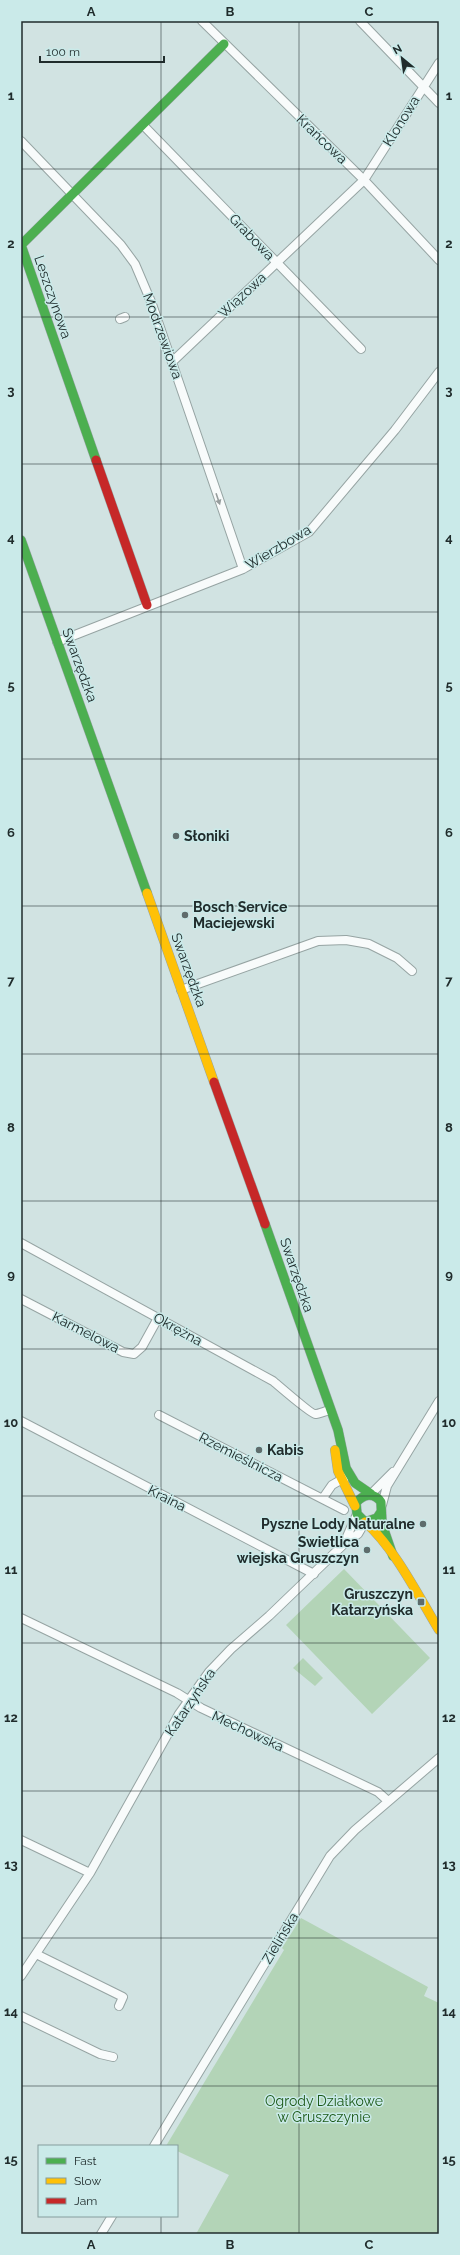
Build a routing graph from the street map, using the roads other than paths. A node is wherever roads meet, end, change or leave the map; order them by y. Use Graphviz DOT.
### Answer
graph roads {
  1 [pos="202,21"];
  2 [pos="360,21"];
  3 [pos="224,44"];
  4 [pos="439,63"];
  5 [pos="423,87"];
  6 [pos="439,103"];
  7 [pos="143,125"];
  8 [pos="21,141"];
  9 [pos="364,180"];
  10 [pos="72,193"];
  11 [pos="439,260"];
  12 [pos="277,262"];
  13 [pos="361,349"];
  14 [pos="173,362"];
  15 [pos="439,372"];
  16 [pos="21,540"];
  17 [pos="243,569"];
  18 [pos="147,605"];
  19 [pos="57,642"];
  20 [pos="412,971"];
  21 [pos="181,990"];
  22 [pos="21,1243"];
  23 [pos="21,1299"];
  24 [pos="158,1318"];
  25 [pos="439,1401"];
  26 [pos="330,1410"];
  27 [pos="159,1415"];
  28 [pos="21,1421"];
  29 [pos="400,1466"];
  30 [pos="345,1478"];
  31 [pos="371,1494"];
  32 [pos="323,1498"];
  33 [pos="382,1508"];
  34 [pos="344,1510"];
  35 [pos="356,1510"];
  36 [pos="365,1522"];
  37 [pos="344,1544"];
  38 [pos="393,1556"];
  39 [pos="314,1574"];
  40 [pos="21,1618"];
  41 [pos="439,1630"];
  42 [pos="188,1700"];
  43 [pos="439,1758"];
  44 [pos="388,1802"];
  45 [pos="21,1840"];
  46 [pos="90,1873"];
  47 [pos="36,1954"];
  48 [pos="21,1976"];
  49 [pos="119,2006"];
  50 [pos="21,2016"];
  51 [pos="114,2056"];
  52 [pos="155,2145"];
  53 [pos="111,2217"];
  54 [pos="101,2234"];
  1 -- 3 [label="street, Krańcowa"];
  2 -- 5 [label="street"];
  3 -- 7 [label="street, Leszczynowa"];
  3 -- 9 [label="street, Krańcowa"];
  4 -- 5 [label="street, Klonowa"];
  5 -- 6 [label="street"];
  5 -- 9 [label="street, Klonowa"];
  7 -- 10 [label="street, Leszczynowa"];
  7 -- 12 [label="street, Grabowa"];
  8 -- 10 [label="street, Modrzewiowa"];
  9 -- 11 [label="street, Krańcowa"];
  9 -- 12 [label="street, Wiązowa"];
  10 -- 14 [label="street, Modrzewiowa"];
  10 -- 18 [label="street, Leszczynowa"];
  12 -- 13 [label="street, Grabowa"];
  12 -- 14 [label="street, Wiązowa"];
  14 -- 17 [label="street, Modrzewiowa, one-way"];
  15 -- 17 [label="street, Wierzbowa"];
  16 -- 19 [label="street, Swarzędzka"];
  17 -- 18 [label="street, Wierzbowa"];
  18 -- 19 [label="street, Wierzbowa"];
  19 -- 21 [label="street, Swarzędzka"];
  20 -- 21 [label="street"];
  21 -- 26 [label="street, Swarzędzka"];
  22 -- 24 [label="street, Okrężna"];
  23 -- 24 [label="street, Karmelowa"];
  24 -- 26 [label="street, Okrężna"];
  25 -- 29 [label="street"];
  26 -- 30 [label="street, Swarzędzka"];
  27 -- 32 [label="street, Rzemieślnicza"];
  28 -- 39 [label="street, Kraina"];
  29 -- 31 [label="street"];
  29 -- 33 [label="street"];
  30 -- 31 [label="street, Swarzędzka"];
  30 -- 32 [label="street"];
  30 -- 35 [label="street, Swarzędzka"];
  31 -- 33 [label="street"];
  31 -- 35 [label="street"];
  32 -- 34 [label="street, Rzemieślnicza"];
  33 -- 36 [label="street"];
  33 -- 38 [label="street"];
  35 -- 36 [label="street"];
  35 -- 37 [label="street, Katarzyńska"];
  36 -- 37 [label="street, Katarzyńska"];
  36 -- 38 [label="street"];
  37 -- 39 [label="street, Katarzyńska"];
  38 -- 41 [label="street"];
  39 -- 42 [label="street, Katarzyńska"];
  40 -- 42 [label="street, Mechowska"];
  42 -- 44 [label="street, Mechowska"];
  42 -- 46 [label="street, Katarzyńska"];
  43 -- 44 [label="street, Zielińska"];
  44 -- 52 [label="street, Zielińska"];
  45 -- 46 [label="street"];
  46 -- 47 [label="street, Katarzyńska"];
  47 -- 48 [label="street, Katarzyńska"];
  47 -- 49 [label="street"];
  50 -- 51 [label="street"];
  53 -- 54 [label="street"];
}
